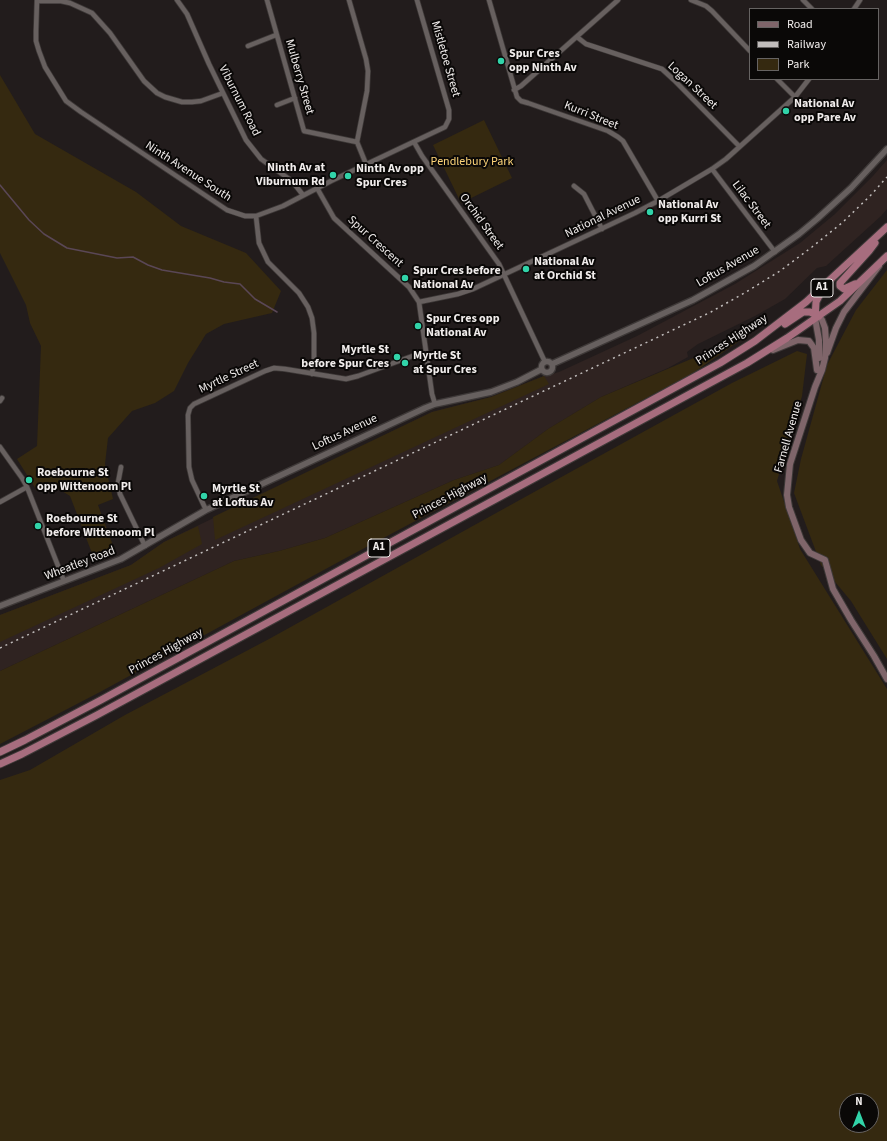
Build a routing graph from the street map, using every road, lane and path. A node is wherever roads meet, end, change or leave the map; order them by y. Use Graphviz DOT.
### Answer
graph roads {
  1 [pos="37,0"];
  2 [pos="177,0"];
  3 [pos="267,0"];
  4 [pos="349,0"];
  5 [pos="417,0"];
  6 [pos="488,0"];
  7 [pos="610,0"];
  8 [pos="618,0"];
  9 [pos="691,0"];
  10 [pos="804,0"];
  11 [pos="613,4"];
  12 [pos="811,8"];
  13 [pos="276,35"];
  14 [pos="577,37"];
  15 [pos="248,46"];
  16 [pos="749,50"];
  17 [pos="778,80"];
  18 [pos="808,80"];
  19 [pos="514,90"];
  20 [pos="223,93"];
  21 [pos="795,97"];
  22 [pos="295,98"];
  23 [pos="277,105"];
  24 [pos="357,142"];
  25 [pos="414,142"];
  26 [pos="739,146"];
  27 [pos="887,149"];
  28 [pos="366,164"];
  29 [pos="712,169"];
  30 [pos="574,186"];
  31 [pos="317,188"];
  32 [pos="303,195"];
  33 [pos="658,201"];
  34 [pos="256,216"];
  35 [pos="602,229"];
  36 [pos="885,229"];
  37 [pos="775,252"];
  38 [pos="887,256"];
  39 [pos="881,263"];
  40 [pos="504,275"];
  41 [pos="861,282"];
  42 [pos="826,284"];
  43 [pos="419,302"];
  44 [pos="816,316"];
  45 [pos="755,341"];
  46 [pos="426,353"];
  47 [pos="545,362"];
  48 [pos="747,362"];
  49 [pos="552,364"];
  50 [pos="823,365"];
  51 [pos="542,369"];
  52 [pos="817,370"];
  53 [pos="312,374"];
  54 [pos="815,387"];
  55 [pos="435,404"];
  56 [pos="0,447"];
  57 [pos="121,467"];
  58 [pos="27,487"];
  59 [pos="0,502"];
  60 [pos="206,510"];
  61 [pos="164,534"];
  62 [pos="145,546"];
  63 [pos="64,582"];
  64 [pos="0,606"];
  65 [pos="887,679"];
  66 [pos="0,752"];
  67 [pos="0,764"];
  1 -- 20 [label="street"];
  1 -- 34 [label="street, Ninth Avenue South"];
  2 -- 20 [label="street, Viburnum Road"];
  3 -- 13 [label="street, Mulberry Street"];
  4 -- 24 [label="street"];
  5 -- 25 [label="street, Mistletoe Street"];
  6 -- 19 [label="street"];
  7 -- 11 [label="street"];
  8 -- 11 [label="street"];
  9 -- 16 [label="street"];
  10 -- 12 [label="street"];
  11 -- 14 [label="street"];
  13 -- 15 [label="street"];
  13 -- 22 [label="street, Mulberry Street"];
  14 -- 19 [label="street"];
  14 -- 26 [label="street, Logan Street"];
  17 -- 21 [label="street"];
  18 -- 21 [label="street, National Avenue"];
  19 -- 33 [label="street, Kurri Street"];
  20 -- 32 [label="street, Viburnum Road"];
  21 -- 26 [label="street, National Avenue"];
  22 -- 23 [label="street"];
  22 -- 24 [label="street, Mulberry Street"];
  24 -- 28 [label="street"];
  25 -- 28 [label="street"];
  25 -- 40 [label="street, Orchid Street"];
  26 -- 29 [label="street, National Avenue"];
  27 -- 37 [label="street, Loftus Avenue"];
  28 -- 31 [label="street"];
  29 -- 33 [label="street, National Avenue"];
  29 -- 37 [label="street, Lilac Street"];
  30 -- 35 [label="street"];
  31 -- 32 [label="street"];
  31 -- 43 [label="street, Spur Crescent"];
  32 -- 34 [label="street"];
  33 -- 35 [label="street, National Avenue"];
  34 -- 53 [label="street"];
  35 -- 40 [label="street, National Avenue"];
  36 -- 41 [label="highway"];
  36 -- 42 [label="highway, Princes Highway / A1"];
  37 -- 49 [label="street, Loftus Avenue"];
  38 -- 39 [label="highway, Princes Highway / A1"];
  39 -- 41 [label="highway, Princes Highway / A1"];
  39 -- 50 [label="main road"];
  40 -- 43 [label="street, National Avenue"];
  40 -- 47 [label="street, Orchid Street"];
  41 -- 44 [label="highway, Princes Highway / A1"];
  42 -- 44 [label="highway"];
  42 -- 45 [label="highway, Princes Highway / A1"];
  43 -- 46 [label="street, Spur Crescent"];
  44 -- 45 [label="highway"];
  44 -- 48 [label="highway, Princes Highway / A1"];
  44 -- 50 [label="main road, Farnell Avenue"];
  44 -- 52 [label="main road, Farnell Avenue"];
  45 -- 66 [label="highway, Princes Highway / A1"];
  46 -- 53 [label="street, Myrtle Street"];
  46 -- 55 [label="street, Spur Crescent"];
  47 -- 49 [label="street"];
  47 -- 51 [label="street"];
  48 -- 52 [label="main road"];
  48 -- 67 [label="highway, Princes Highway / A1"];
  49 -- 51 [label="street"];
  50 -- 54 [label="main road, Farnell Avenue"];
  51 -- 55 [label="street, Loftus Avenue"];
  52 -- 54 [label="main road, Farnell Avenue"];
  53 -- 60 [label="street, Myrtle Street"];
  54 -- 65 [label="main road, Farnell Avenue"];
  55 -- 60 [label="street, Loftus Avenue"];
  56 -- 58 [label="street"];
  57 -- 62 [label="street"];
  58 -- 59 [label="street"];
  58 -- 63 [label="street"];
  60 -- 61 [label="street, Loftus Avenue"];
  61 -- 62 [label="street, Wheatley Road"];
  62 -- 63 [label="street, Wheatley Road"];
  63 -- 64 [label="street, Wheatley Road"];
}
